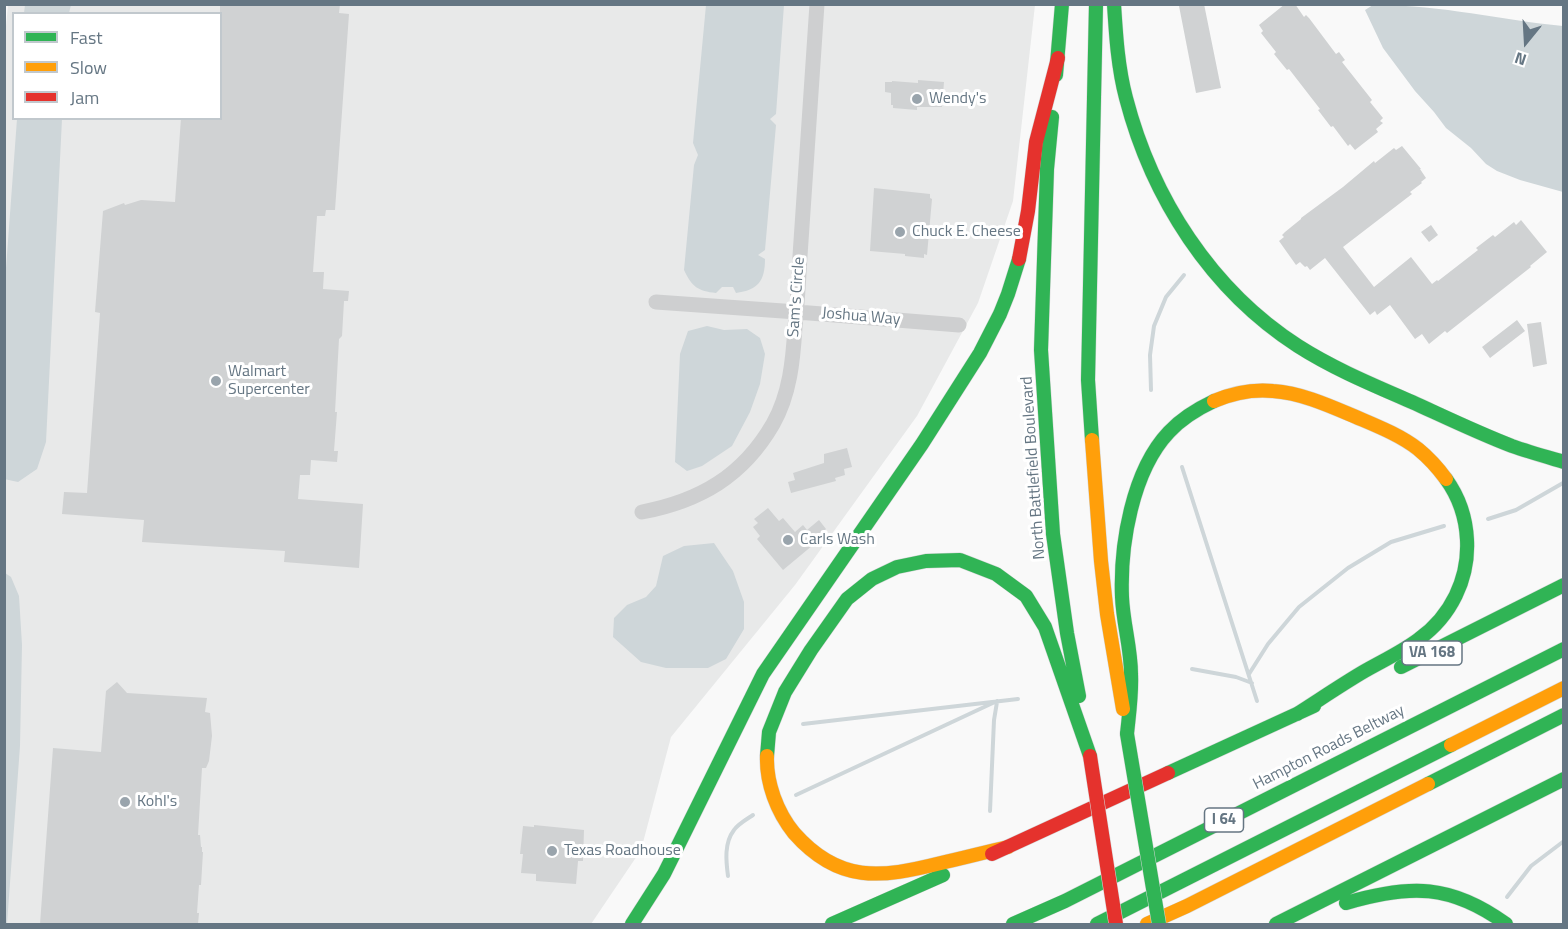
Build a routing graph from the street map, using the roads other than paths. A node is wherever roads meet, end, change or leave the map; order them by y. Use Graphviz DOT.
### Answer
graph roads {
  1 [pos="817,4"];
  2 [pos="1062,4"];
  3 [pos="1096,4"];
  4 [pos="1114,4"];
  5 [pos="1058,58"];
  6 [pos="656,302"];
  7 [pos="797,312"];
  8 [pos="959,325"];
  9 [pos="1563,462"];
  10 [pos="642,512"];
  11 [pos="1563,585"];
  12 [pos="1563,642"];
  13 [pos="1563,649"];
  14 [pos="1563,663"];
  15 [pos="1563,688"];
  16 [pos="1298,714"];
  17 [pos="1434,714"];
  18 [pos="1563,715"];
  19 [pos="1127,734"];
  20 [pos="1090,756"];
  21 [pos="1563,779"];
  22 [pos="1008,847"];
  23 [pos="632,924"];
  24 [pos="832,924"];
  25 [pos="1013,924"];
  26 [pos="1043,924"];
  27 [pos="1097,924"];
  28 [pos="1116,924"];
  29 [pos="1147,924"];
  30 [pos="1160,924"];
  31 [pos="1276,924"];
  32 [pos="1296,924"];
  33 [pos="1506,924"];
  1 -- 7 [label="street, Sam's Circle"];
  2 -- 5 [label="main road, North Battlefield Boulevard"];
  3 -- 19 [label="main road"];
  4 -- 9 [label="main road"];
  5 -- 20 [label="main road, North Battlefield Boulevard"];
  5 -- 23 [label="main road"];
  6 -- 7 [label="street, Joshua Way"];
  7 -- 8 [label="street, Joshua Way"];
  7 -- 10 [label="street, Sam's Circle"];
  11 -- 16 [label="main road, VA 168"];
  12 -- 17 [label="main road"];
  13 -- 17 [label="main road, Hampton Roads Beltway / I 64"];
  14 -- 26 [label="main road"];
  15 -- 27 [label="main road"];
  16 -- 19 [label="main road"];
  16 -- 22 [label="main road"];
  17 -- 25 [label="main road, Hampton Roads Beltway / I 64"];
  18 -- 29 [label="main road"];
  19 -- 30 [label="main road, bridge"];
  20 -- 22 [label="main road"];
  20 -- 28 [label="main road, North Battlefield Boulevard, bridge"];
  21 -- 31 [label="main road"];
  22 -- 24 [label="main road"];
  32 -- 33 [label="main road"];
}
